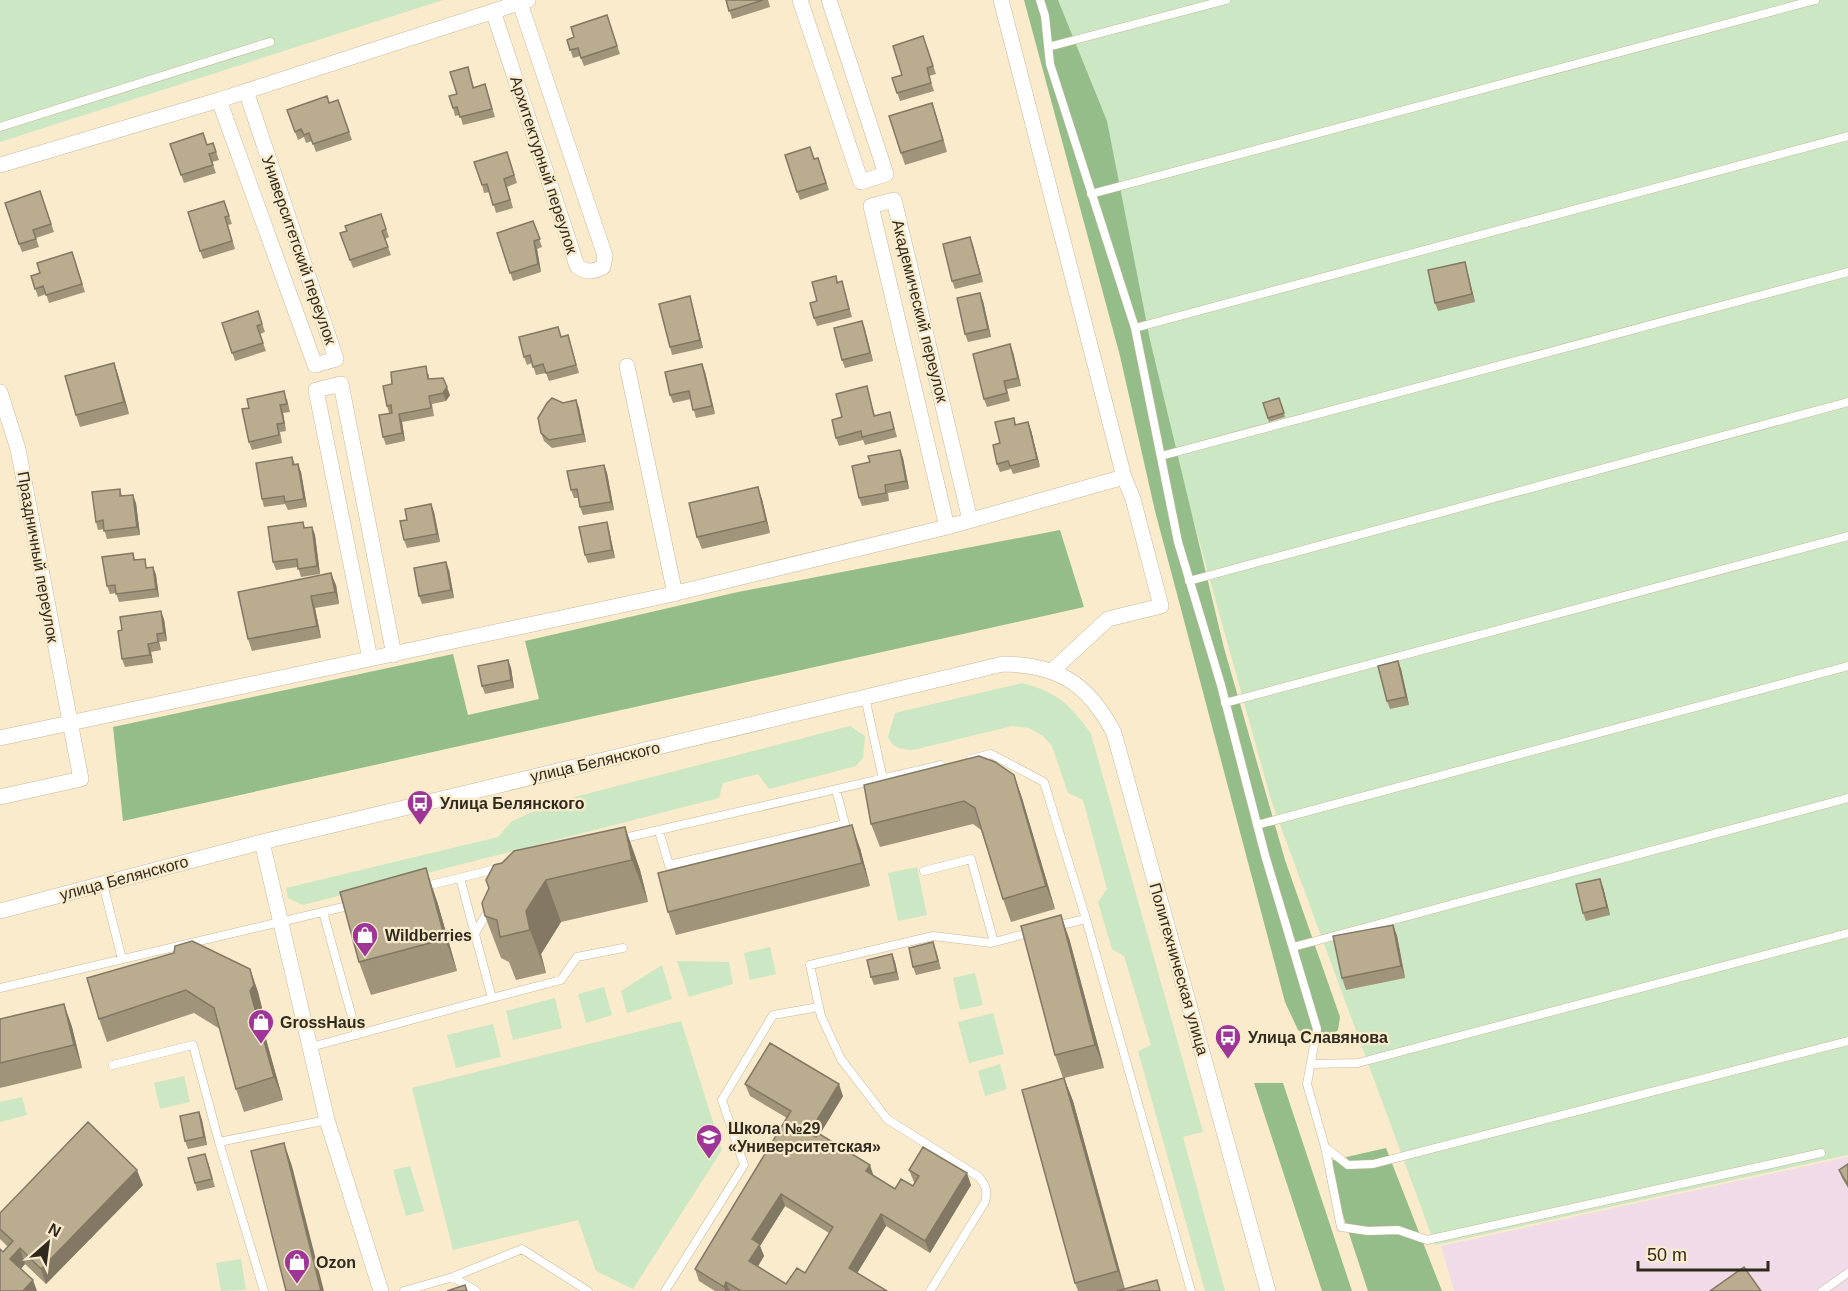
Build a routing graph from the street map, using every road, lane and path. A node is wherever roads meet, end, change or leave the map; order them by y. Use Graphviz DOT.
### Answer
graph roads {
  1 [pos="800,0"];
  2 [pos="829,0"];
  3 [pos="1001,0"];
  4 [pos="1040,0"];
  5 [pos="1226,0"];
  6 [pos="1815,0"];
  7 [pos="524,1"];
  8 [pos="493,11"];
  9 [pos="270,42"];
  10 [pos="1048,47"];
  11 [pos="246,91"];
  12 [pos="219,100"];
  13 [pos="0,127"];
  14 [pos="1848,136"];
  15 [pos="0,165"];
  16 [pos="1091,194"];
  17 [pos="1848,272"];
  18 [pos="1135,328"];
  19 [pos="627,366"];
  20 [pos="0,392"];
  21 [pos="1848,402"];
  22 [pos="1161,456"];
  23 [pos="1125,477"];
  24 [pos="970,520"];
  25 [pos="947,527"];
  26 [pos="1848,536"];
  27 [pos="1189,581"];
  28 [pos="675,594"];
  29 [pos="394,655"];
  30 [pos="370,659"];
  31 [pos="1848,666"];
  32 [pos="1053,670"];
  33 [pos="865,697"];
  34 [pos="1226,703"];
  35 [pos="69,724"];
  36 [pos="0,738"];
  37 [pos="959,761"];
  38 [pos="948,764"];
  39 [pos="883,779"];
  40 [pos="836,790"];
  41 [pos="0,797"];
  42 [pos="1848,798"];
  43 [pos="1257,825"];
  44 [pos="658,831"];
  45 [pos="262,842"];
  46 [pos="608,842"];
  47 [pos="505,866"];
  48 [pos="924,871"];
  49 [pos="460,878"];
  50 [pos="103,884"];
  51 [pos="416,889"];
  52 [pos="363,902"];
  53 [pos="492,904"];
  54 [pos="0,911"];
  55 [pos="323,912"];
  56 [pos="1086,919"];
  57 [pos="283,922"];
  58 [pos="1051,928"];
  59 [pos="1040,930"];
  60 [pos="1848,933"];
  61 [pos="474,934"];
  62 [pos="994,942"];
  63 [pos="1293,947"];
  64 [pos="623,948"];
  65 [pos="122,959"];
  66 [pos="0,988"];
  67 [pos="492,998"];
  68 [pos="819,1007"];
  69 [pos="357,1035"];
  70 [pos="1848,1041"];
  71 [pos="311,1047"];
  72 [pos="1311,1064"];
  73 [pos="113,1065"];
  74 [pos="327,1119"];
  75 [pos="219,1142"];
  76 [pos="1325,1147"];
  77 [pos="1821,1153"];
  78 [pos="1848,1273"];
  79 [pos="453,1277"];
  80 [pos="264,1291"];
  81 [pos="381,1291"];
  82 [pos="404,1291"];
  83 [pos="476,1291"];
  84 [pos="588,1291"];
  85 [pos="665,1291"];
  86 [pos="930,1291"];
  87 [pos="1191,1291"];
  88 [pos="1268,1291"];
  89 [pos="1822,1291"];
  1 -- 2 [label="street"];
  3 -- 23 [label="street"];
  4 -- 10 [label="lane"];
  5 -- 10 [label="lane"];
  6 -- 16 [label="lane"];
  7 -- 8 [label="street"];
  7 -- 8 [label="street, Архитектурный переулок"];
  8 -- 11 [label="street"];
  9 -- 13 [label="lane"];
  10 -- 16 [label="lane"];
  11 -- 12 [label="street"];
  11 -- 12 [label="street, Университетский переулок"];
  12 -- 15 [label="street"];
  14 -- 18 [label="lane"];
  16 -- 18 [label="lane"];
  17 -- 22 [label="lane"];
  18 -- 22 [label="lane"];
  19 -- 28 [label="street"];
  20 -- 35 [label="street, Праздничный переулок"];
  21 -- 27 [label="lane"];
  22 -- 27 [label="lane"];
  23 -- 24 [label="street"];
  23 -- 32 [label="street"];
  24 -- 25 [label="street"];
  24 -- 25 [label="street, Академический переулок"];
  25 -- 28 [label="street"];
  26 -- 34 [label="lane"];
  27 -- 34 [label="lane"];
  28 -- 29 [label="street"];
  29 -- 30 [label="street"];
  29 -- 30 [label="street"];
  30 -- 35 [label="street"];
  31 -- 43 [label="lane"];
  32 -- 33 [label="street, улица Белянского"];
  32 -- 88 [label="street, Политехническая улица"];
  33 -- 39 [label="lane"];
  33 -- 45 [label="street, улица Белянского"];
  34 -- 43 [label="lane"];
  35 -- 36 [label="street"];
  35 -- 41 [label="street, Праздничный переулок"];
  37 -- 56 [label="lane"];
  38 -- 39 [label="lane"];
  39 -- 40 [label="lane"];
  40 -- 44 [label="lane"];
  40 -- 44 [label="lane"];
  42 -- 63 [label="lane"];
  43 -- 63 [label="lane"];
  44 -- 46 [label="lane"];
  45 -- 50 [label="street, улица Белянского"];
  45 -- 57 [label="street"];
  47 -- 49 [label="lane"];
  48 -- 62 [label="lane"];
  49 -- 51 [label="lane"];
  49 -- 61 [label="lane"];
  50 -- 54 [label="street, улица Белянского"];
  50 -- 65 [label="lane"];
  52 -- 55 [label="lane"];
  53 -- 61 [label="lane"];
  55 -- 57 [label="lane"];
  55 -- 69 [label="lane"];
  56 -- 58 [label="lane"];
  56 -- 87 [label="lane"];
  57 -- 65 [label="lane"];
  57 -- 71 [label="street"];
  59 -- 62 [label="lane"];
  60 -- 72 [label="lane"];
  61 -- 67 [label="lane"];
  62 -- 68 [label="lane"];
  63 -- 72 [label="lane"];
  64 -- 67 [label="lane"];
  65 -- 66 [label="lane"];
  67 -- 69 [label="lane"];
  68 -- 85 [label="lane"];
  68 -- 86 [label="lane"];
  69 -- 71 [label="lane"];
  70 -- 76 [label="lane"];
  71 -- 74 [label="street"];
  72 -- 76 [label="lane"];
  73 -- 75 [label="lane"];
  74 -- 75 [label="lane"];
  74 -- 81 [label="street"];
  75 -- 80 [label="lane"];
  76 -- 77 [label="lane"];
  78 -- 89 [label="lane"];
  79 -- 82 [label="lane"];
  79 -- 83 [label="lane"];
  79 -- 84 [label="lane"];
}
